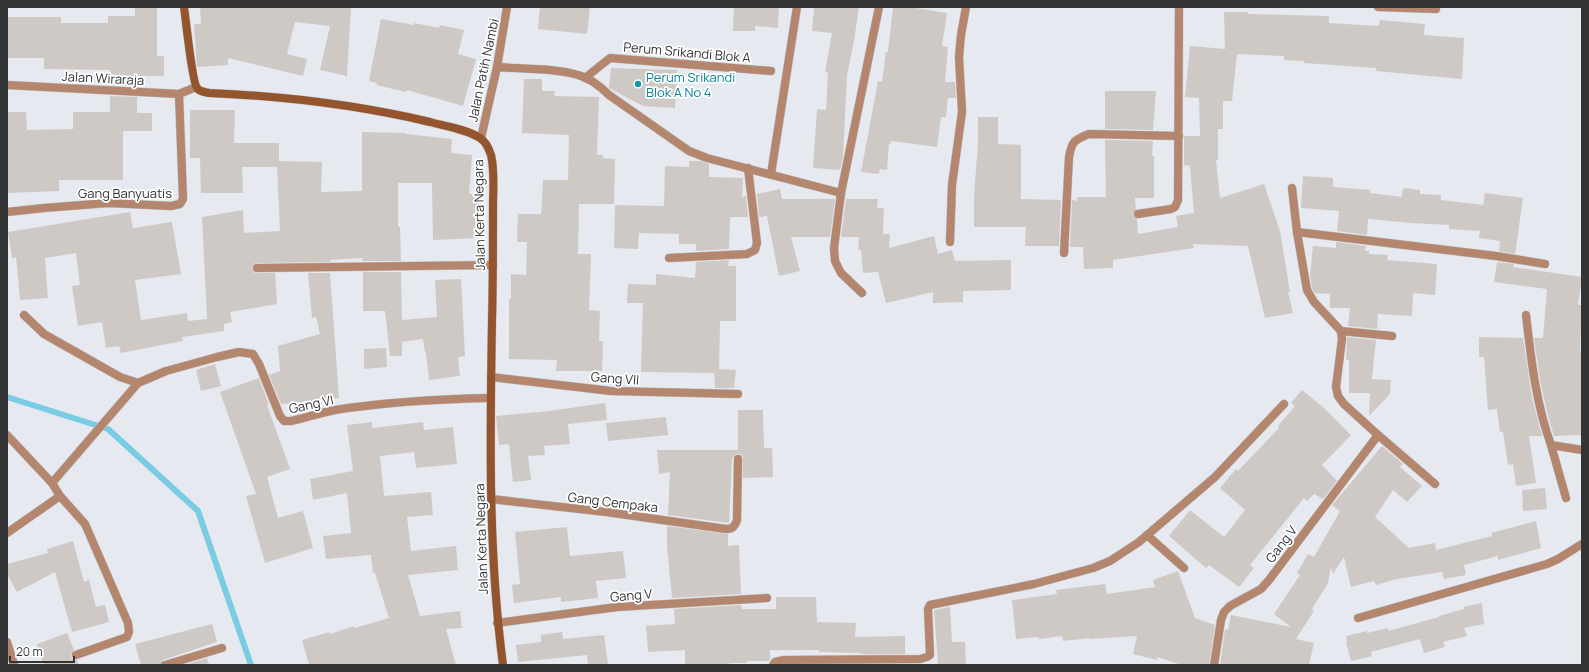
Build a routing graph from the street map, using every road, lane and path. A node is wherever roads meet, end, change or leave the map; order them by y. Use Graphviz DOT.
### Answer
graph roads {
  1 [pos="184,7"];
  2 [pos="508,7"];
  3 [pos="797,7"];
  4 [pos="879,7"];
  5 [pos="966,7"];
  6 [pos="1179,7"];
  7 [pos="1378,7"];
  8 [pos="1436,9"];
  9 [pos="497,67"];
  10 [pos="770,71"];
  11 [pos="585,78"];
  12 [pos="7,85"];
  13 [pos="196,87"];
  14 [pos="179,94"];
  15 [pos="1179,136"];
  16 [pos="481,138"];
  17 [pos="748,168"];
  18 [pos="771,174"];
  19 [pos="1292,188"];
  20 [pos="841,193"];
  21 [pos="7,212"];
  22 [pos="1138,214"];
  23 [pos="1296,232"];
  24 [pos="950,242"];
  25 [pos="1064,253"];
  26 [pos="669,258"];
  27 [pos="1545,264"];
  28 [pos="493,265"];
  29 [pos="257,268"];
  30 [pos="862,293"];
  31 [pos="24,315"];
  32 [pos="1526,315"];
  33 [pos="1341,331"];
  34 [pos="1392,336"];
  35 [pos="491,377"];
  36 [pos="138,383"];
  37 [pos="738,394"];
  38 [pos="490,398"];
  39 [pos="1284,404"];
  40 [pos="7,435"];
  41 [pos="1378,435"];
  42 [pos="1551,445"];
  43 [pos="1582,450"];
  44 [pos="738,459"];
  45 [pos="52,483"];
  46 [pos="1436,484"];
  47 [pos="60,496"];
  48 [pos="1566,498"];
  49 [pos="491,499"];
  50 [pos="7,533"];
  51 [pos="1147,535"];
  52 [pos="1582,544"];
  53 [pos="1184,568"];
  54 [pos="767,598"];
  55 [pos="1358,618"];
  56 [pos="497,623"];
  57 [pos="8,646"];
  58 [pos="222,648"];
  59 [pos="76,655"];
  60 [pos="14,665"];
  61 [pos="165,665"];
  62 [pos="503,665"];
  63 [pos="773,665"];
  64 [pos="1214,665"];
  1 -- 13 [label="street"];
  2 -- 9 [label="street, Jalan Patih Nambi"];
  3 -- 18 [label="street"];
  4 -- 20 [label="street"];
  5 -- 24 [label="street"];
  6 -- 15 [label="street"];
  7 -- 8 [label="street"];
  9 -- 11 [label="street"];
  9 -- 16 [label="street, Jalan Patih Nambi"];
  10 -- 11 [label="street, Perum Srikandi Blok A"];
  11 -- 17 [label="street"];
  12 -- 14 [label="street, Jalan Wiraraja"];
  13 -- 14 [label="street, Jalan Wiraraja"];
  13 -- 16 [label="street"];
  14 -- 21 [label="street, Gang Banyuatis"];
  15 -- 22 [label="street"];
  15 -- 25 [label="street"];
  16 -- 28 [label="street, Jalan Kerta Negara"];
  17 -- 18 [label="street"];
  17 -- 26 [label="street"];
  18 -- 20 [label="street"];
  19 -- 23 [label="street"];
  20 -- 30 [label="street"];
  23 -- 27 [label="street"];
  23 -- 33 [label="street"];
  28 -- 29 [label="street"];
  28 -- 35 [label="street, Jalan Kerta Negara"];
  31 -- 36 [label="street"];
  32 -- 42 [label="street"];
  33 -- 34 [label="street"];
  33 -- 41 [label="street"];
  35 -- 37 [label="street, Gang VII"];
  35 -- 38 [label="street, Jalan Kerta Negara"];
  36 -- 38 [label="street, Gang VI"];
  36 -- 45 [label="street"];
  38 -- 49 [label="street, Jalan Kerta Negara"];
  39 -- 51 [label="street"];
  40 -- 45 [label="street"];
  41 -- 46 [label="street"];
  41 -- 64 [label="street, Gang V"];
  42 -- 43 [label="street"];
  42 -- 48 [label="street"];
  44 -- 49 [label="street, Gang Cempaka"];
  45 -- 47 [label="street"];
  47 -- 50 [label="street"];
  47 -- 59 [label="street"];
  49 -- 56 [label="street, Jalan Kerta Negara"];
  51 -- 53 [label="street"];
  51 -- 63 [label="street"];
  52 -- 55 [label="street"];
  54 -- 56 [label="street, Gang V"];
  56 -- 62 [label="street, Jalan Kerta Negara"];
  57 -- 60 [label="street"];
  58 -- 61 [label="street"];
}
